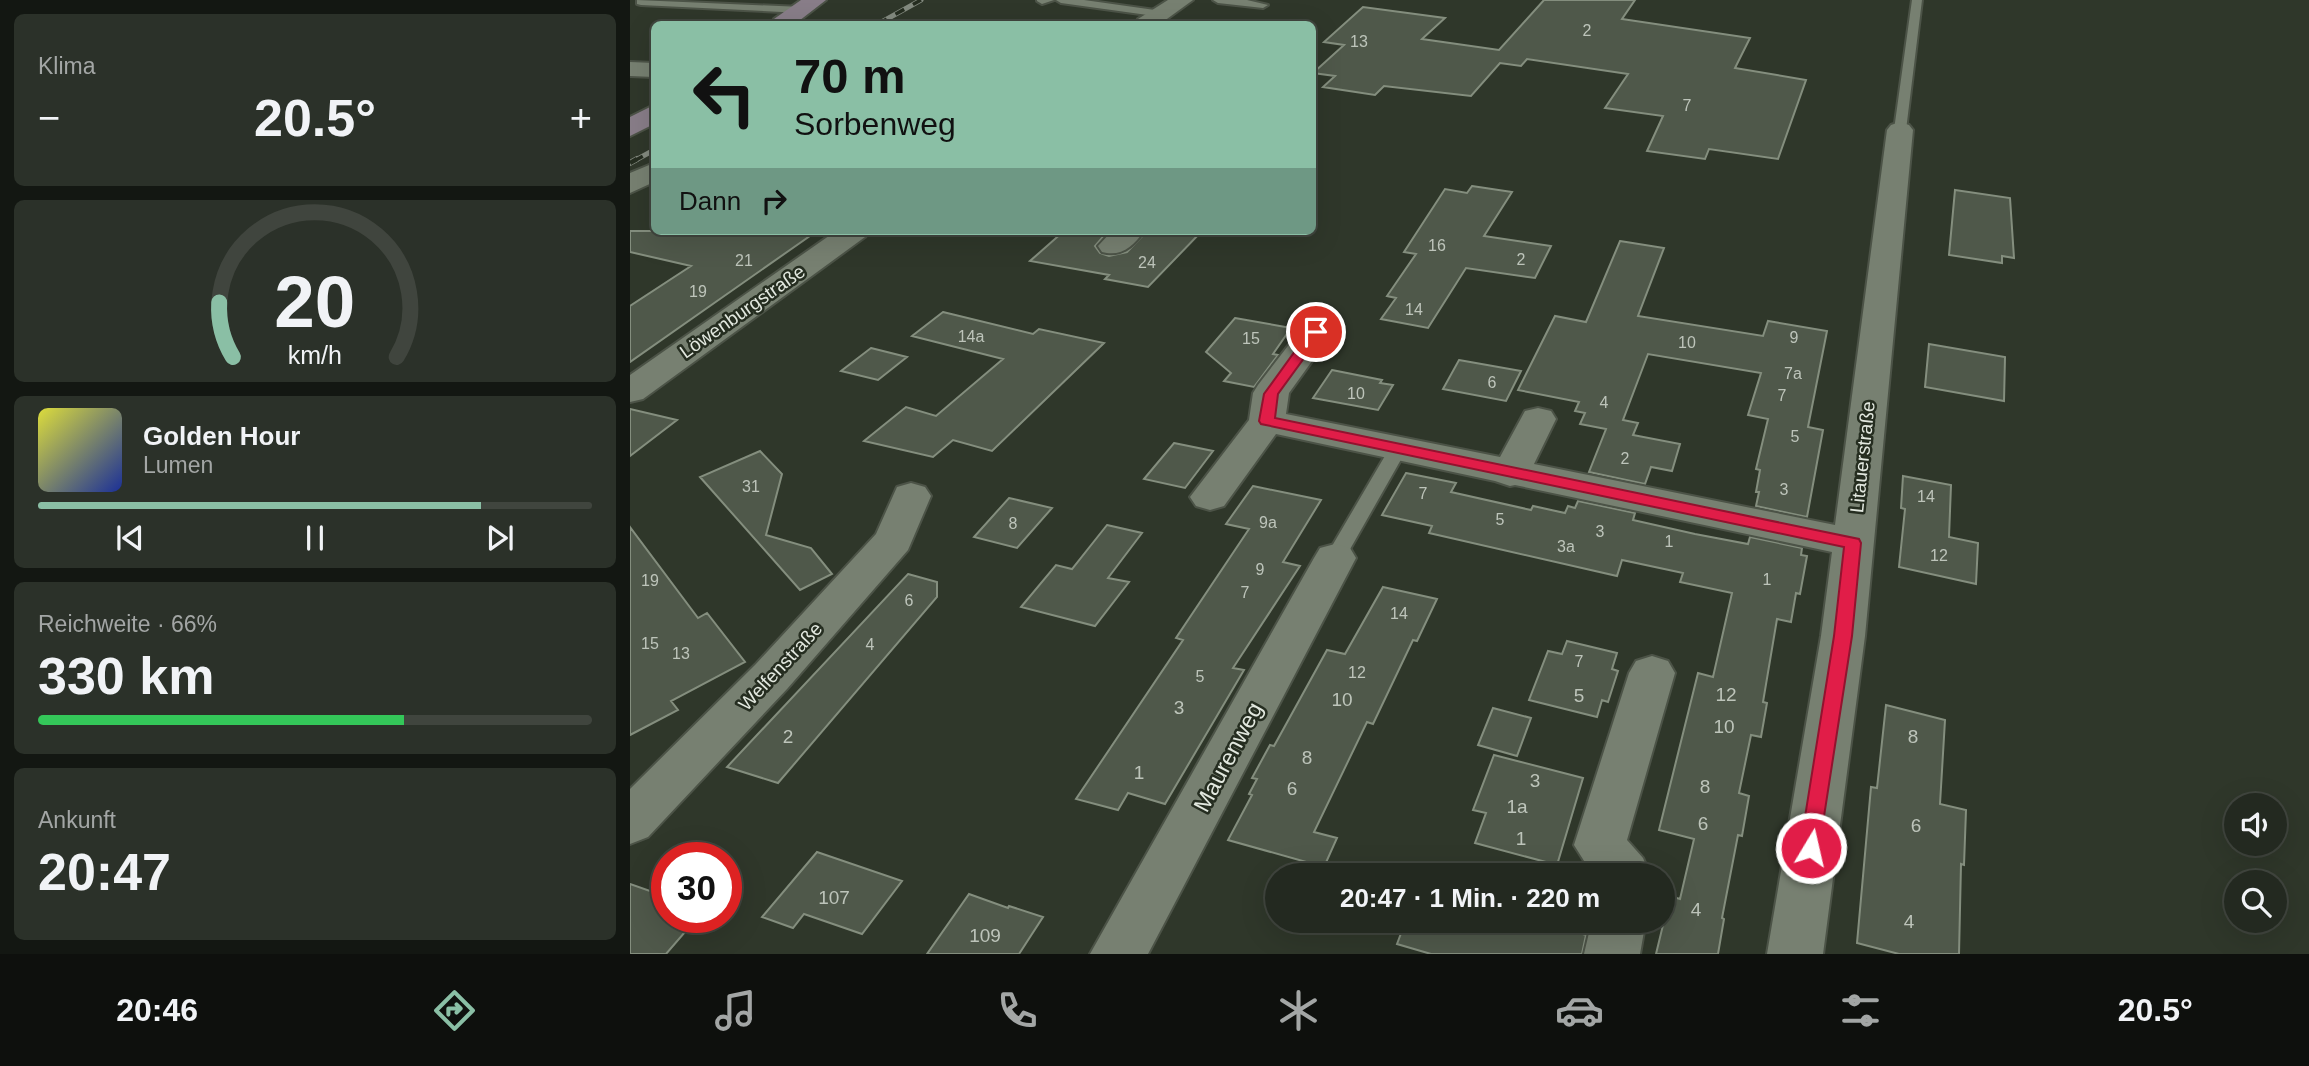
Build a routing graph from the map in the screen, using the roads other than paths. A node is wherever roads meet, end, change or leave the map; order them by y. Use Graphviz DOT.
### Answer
graph roads {
  1 [pos="1049,0"];
  2 [pos="1061,0"];
  3 [pos="1182,0"];
  4 [pos="1218,0"];
  5 [pos="1917,0"];
  6 [pos="1042,1"];
  7 [pos="641,2"];
  8 [pos="808,5"];
  9 [pos="1263,5"];
  10 [pos="1154,19"];
  11 [pos="786,21"];
  12 [pos="630,69"];
  13 [pos="651,70"];
  14 [pos="651,115"];
  15 [pos="630,128"];
  16 [pos="1900,130"];
  17 [pos="651,173"];
  18 [pos="630,185"];
  19 [pos="849,235"];
  20 [pos="1316,332"];
  21 [pos="630,391"];
  22 [pos="1538,419"];
  23 [pos="1267,421"];
  24 [pos="1398,449"];
  25 [pos="1510,474"];
  26 [pos="911,496"];
  27 [pos="1210,496"];
  28 [pos="1853,543"];
  29 [pos="1335,558"];
  30 [pos="1652,673"];
  31 [pos="630,822"];
  32 [pos="1614,863"];
  33 [pos="1616,933"];
  34 [pos="1118,954"];
  35 [pos="1612,954"];
  36 [pos="1795,954"];
  1 -- 6 [label="lane"];
  2 -- 10 [label="lane"];
  3 -- 10 [label="street"];
  4 -- 9 [label="lane"];
  5 -- 16 [label="lane, Litauerstraße"];
  7 -- 8 [label="lane"];
  8 -- 11 [label="main road"];
  12 -- 13 [label="street"];
  14 -- 15 [label="main road"];
  16 -- 28 [label="street, Litauerstraße"];
  17 -- 18 [label="street"];
  19 -- 21 [label="street, Löwenburgstraße"];
  20 -- 23 [label="street"];
  22 -- 25 [label="street"];
  23 -- 24 [label="street"];
  23 -- 27 [label="street"];
  24 -- 25 [label="street"];
  24 -- 29 [label="lane"];
  25 -- 28 [label="street"];
  26 -- 31 [label="street, Welfenstraße"];
  28 -- 36 [label="street, Litauerstraße"];
  29 -- 34 [label="street, Maurenweg"];
  30 -- 32 [label="street"];
  33 -- 35 [label="street"];
}
